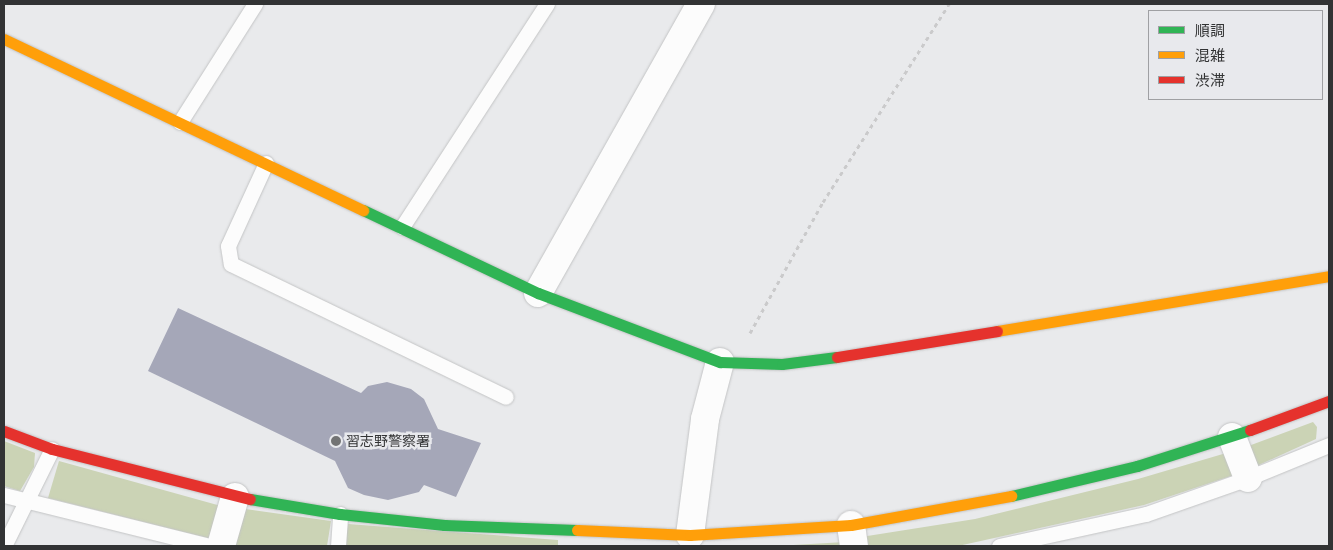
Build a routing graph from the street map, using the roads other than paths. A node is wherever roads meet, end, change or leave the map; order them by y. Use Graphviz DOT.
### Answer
graph roads {
  1 [pos="255,4"];
  2 [pos="547,4"];
  3 [pos="701,4"];
  4 [pos="4,39"];
  5 [pos="180,122"];
  6 [pos="266,163"];
  7 [pos="402,227"];
  8 [pos="1329,276"];
  9 [pos="538,292"];
  10 [pos="726,363"];
  11 [pos="506,396"];
  12 [pos="1329,407"];
  13 [pos="4,431"];
  14 [pos="1232,437"];
  15 [pos="1329,445"];
  16 [pos="52,449"];
  17 [pos="1248,478"];
  18 [pos="4,495"];
  19 [pos="235,497"];
  20 [pos="28,503"];
  21 [pos="340,514"];
  22 [pos="690,535"];
  23 [pos="852,536"];
  24 [pos="567,539"];
  25 [pos="4,546"];
  26 [pos="210,546"];
  27 [pos="221,546"];
  28 [pos="338,546"];
  29 [pos="999,546"];
  1 -- 5 [label="lane"];
  2 -- 7 [label="lane"];
  3 -- 9 [label="street"];
  4 -- 5 [label="street"];
  5 -- 6 [label="street"];
  6 -- 7 [label="street"];
  6 -- 11 [label="lane"];
  7 -- 9 [label="street"];
  8 -- 10 [label="street"];
  9 -- 10 [label="street"];
  10 -- 22 [label="street"];
  12 -- 14 [label="street"];
  13 -- 16 [label="street"];
  14 -- 17 [label="street"];
  14 -- 23 [label="street"];
  15 -- 17 [label="lane"];
  16 -- 19 [label="street"];
  16 -- 20 [label="lane"];
  17 -- 29 [label="lane"];
  18 -- 20 [label="lane"];
  19 -- 21 [label="street"];
  19 -- 27 [label="street"];
  20 -- 25 [label="lane"];
  20 -- 26 [label="lane"];
  21 -- 24 [label="street"];
  21 -- 28 [label="lane"];
  22 -- 23 [label="street"];
  22 -- 24 [label="street"];
}
